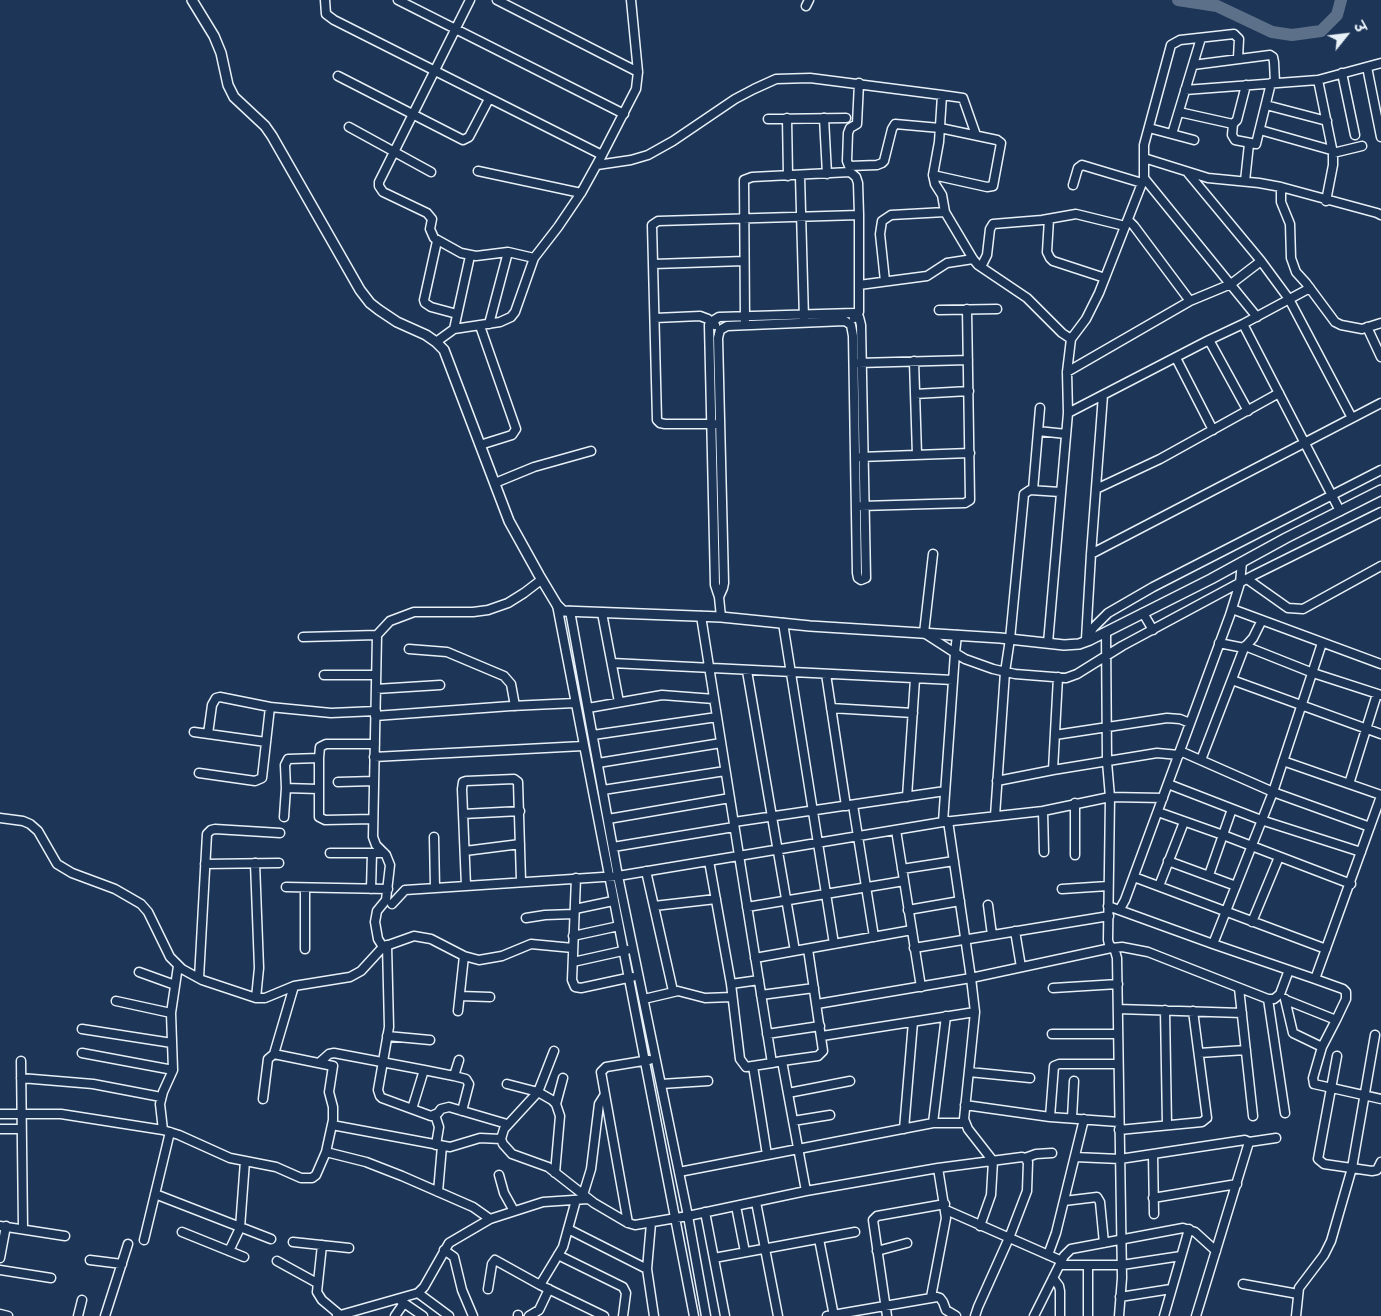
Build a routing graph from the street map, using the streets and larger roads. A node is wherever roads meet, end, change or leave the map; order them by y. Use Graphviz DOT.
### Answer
graph roads {
  1 [pos="192,0"];
  2 [pos="325,0"];
  3 [pos="398,0"];
  4 [pos="470,0"];
  5 [pos="497,0"];
  6 [pos="631,0"];
  7 [pos="456,28"];
  8 [pos="1201,38"];
  9 [pos="1238,58"];
  10 [pos="1381,63"];
  11 [pos="1193,65"];
  12 [pos="1367,66"];
  13 [pos="435,72"];
  14 [pos="638,72"];
  15 [pos="1342,73"];
  16 [pos="338,76"];
  17 [pos="1318,80"];
  18 [pos="1273,83"];
  19 [pos="859,84"];
  20 [pos="1246,85"];
  21 [pos="1185,90"];
  22 [pos="1381,91"];
  23 [pos="1372,94"];
  24 [pos="942,95"];
  25 [pos="489,99"];
  26 [pos="1266,105"];
  27 [pos="1179,112"];
  28 [pos="624,114"];
  29 [pos="414,115"];
  30 [pos="787,118"];
  31 [pos="824,118"];
  32 [pos="846,118"];
  33 [pos="1379,118"];
  34 [pos="768,119"];
  35 [pos="1327,121"];
  36 [pos="1232,124"];
  37 [pos="349,127"];
  38 [pos="940,128"];
  39 [pos="1149,128"];
  40 [pos="1260,130"];
  41 [pos="1172,134"];
  42 [pos="1355,134"];
  43 [pos="976,135"];
  44 [pos="1381,137"];
  45 [pos="1194,140"];
  46 [pos="1249,144"];
  47 [pos="1362,146"];
  48 [pos="1332,151"];
  49 [pos="395,152"];
  50 [pos="602,156"];
  51 [pos="1144,158"];
  52 [pos="597,165"];
  53 [pos="478,171"];
  54 [pos="430,172"];
  55 [pos="1188,173"];
  56 [pos="827,174"];
  57 [pos="933,175"];
  58 [pos="788,176"];
  59 [pos="800,176"];
  60 [pos="1143,180"];
  61 [pos="1244,181"];
  62 [pos="1073,185"];
  63 [pos="1281,187"];
  64 [pos="581,193"];
  65 [pos="1326,201"];
  66 [pos="945,212"];
  67 [pos="859,215"];
  68 [pos="1381,215"];
  69 [pos="802,217"];
  70 [pos="744,218"];
  71 [pos="1050,219"];
  72 [pos="1126,223"];
  73 [pos="437,241"];
  74 [pos="508,252"];
  75 [pos="470,256"];
  76 [pos="534,258"];
  77 [pos="973,258"];
  78 [pos="1261,261"];
  79 [pos="744,262"];
  80 [pos="654,264"];
  81 [pos="981,267"];
  82 [pos="1105,278"];
  83 [pos="885,281"];
  84 [pos="1231,284"];
  85 [pos="859,285"];
  86 [pos="1310,288"];
  87 [pos="1289,299"];
  88 [pos="1190,300"];
  89 [pos="997,309"];
  90 [pos="940,310"];
  91 [pos="967,310"];
  92 [pos="457,314"];
  93 [pos="857,315"];
  94 [pos="1257,317"];
  95 [pos="655,318"];
  96 [pos="804,319"];
  97 [pos="745,321"];
  98 [pos="711,322"];
  99 [pos="849,322"];
  100 [pos="1381,323"];
  101 [pos="489,324"];
  102 [pos="1243,324"];
  103 [pos="480,326"];
  104 [pos="1367,327"];
  105 [pos="454,329"];
  106 [pos="720,330"];
  107 [pos="1071,339"];
  108 [pos="1209,340"];
  109 [pos="436,342"];
  110 [pos="1381,357"];
  111 [pos="1176,358"];
  112 [pos="968,360"];
  113 [pos="914,361"];
  114 [pos="857,363"];
  115 [pos="1068,372"];
  116 [pos="969,391"];
  117 [pos="1279,393"];
  118 [pos="915,394"];
  119 [pos="1103,395"];
  120 [pos="1381,404"];
  121 [pos="1040,408"];
  122 [pos="1248,411"];
  123 [pos="1068,414"];
  124 [pos="1352,418"];
  125 [pos="715,424"];
  126 [pos="1213,430"];
  127 [pos="1038,431"];
  128 [pos="1066,434"];
  129 [pos="1305,443"];
  130 [pos="480,445"];
  131 [pos="591,451"];
  132 [pos="970,453"];
  133 [pos="917,455"];
  134 [pos="855,457"];
  135 [pos="864,457"];
  136 [pos="1381,470"];
  137 [pos="495,483"];
  138 [pos="1096,489"];
  139 [pos="1033,490"];
  140 [pos="1381,490"];
  141 [pos="1060,492"];
  142 [pos="1332,495"];
  143 [pos="856,506"];
  144 [pos="865,506"];
  145 [pos="1340,511"];
  146 [pos="1381,512"];
  147 [pos="933,554"];
  148 [pos="1090,554"];
  149 [pos="1242,562"];
  150 [pos="1381,566"];
  151 [pos="541,580"];
  152 [pos="1243,581"];
  153 [pos="557,605"];
  154 [pos="1232,609"];
  155 [pos="570,611"];
  156 [pos="602,613"];
  157 [pos="1144,613"];
  158 [pos="701,616"];
  159 [pos="721,617"];
  160 [pos="1262,620"];
  161 [pos="783,623"];
  162 [pos="1152,630"];
  163 [pos="1106,632"];
  164 [pos="924,633"];
  165 [pos="377,635"];
  166 [pos="957,635"];
  167 [pos="303,637"];
  168 [pos="1010,639"];
  169 [pos="1086,641"];
  170 [pos="1048,643"];
  171 [pos="1220,643"];
  172 [pos="1322,643"];
  173 [pos="1245,647"];
  174 [pos="409,649"];
  175 [pos="955,653"];
  176 [pos="1381,655"];
  177 [pos="1106,656"];
  178 [pos="612,662"];
  179 [pos="1379,663"];
  180 [pos="709,669"];
  181 [pos="747,671"];
  182 [pos="1005,672"];
  183 [pos="1313,672"];
  184 [pos="791,673"];
  185 [pos="324,674"];
  186 [pos="826,674"];
  187 [pos="376,675"];
  188 [pos="915,678"];
  189 [pos="1058,678"];
  190 [pos="953,680"];
  191 [pos="1232,680"];
  192 [pos="440,685"];
  193 [pos="376,689"];
  194 [pos="1379,694"];
  195 [pos="714,699"];
  196 [pos="619,702"];
  197 [pos="575,703"];
  198 [pos="1302,705"];
  199 [pos="515,706"];
  200 [pos="270,707"];
  201 [pos="588,708"];
  202 [pos="831,708"];
  203 [pos="913,713"];
  204 [pos="375,714"];
  205 [pos="717,717"];
  206 [pos="1190,723"];
  207 [pos="1107,727"];
  208 [pos="1367,728"];
  209 [pos="194,732"];
  210 [pos="208,734"];
  211 [pos="1381,734"];
  212 [pos="1055,735"];
  213 [pos="593,736"];
  214 [pos="266,742"];
  215 [pos="721,743"];
  216 [pos="375,744"];
  217 [pos="583,746"];
  218 [pos="1179,753"];
  219 [pos="374,757"];
  220 [pos="319,758"];
  221 [pos="1201,760"];
  222 [pos="1283,761"];
  223 [pos="1107,762"];
  224 [pos="598,763"];
  225 [pos="1053,770"];
  226 [pos="726,771"];
  227 [pos="199,774"];
  228 [pos="374,781"];
  229 [pos="997,781"];
  230 [pos="338,782"];
  231 [pos="1168,784"];
  232 [pos="1349,784"];
  233 [pos="286,788"];
  234 [pos="318,789"];
  235 [pos="603,790"];
  236 [pos="945,791"];
  237 [pos="1273,792"];
  238 [pos="1381,796"];
  239 [pos="907,797"];
  240 [pos="1110,797"];
  241 [pos="730,798"];
  242 [pos="1163,798"];
  243 [pos="1075,803"];
  244 [pos="849,805"];
  245 [pos="1232,809"];
  246 [pos="812,810"];
  247 [pos="520,811"];
  248 [pos="1043,811"];
  249 [pos="1158,812"];
  250 [pos="463,814"];
  251 [pos="995,816"];
  252 [pos="284,817"];
  253 [pos="772,817"];
  254 [pos="0,818"];
  255 [pos="373,819"];
  256 [pos="608,819"];
  257 [pos="1261,820"];
  258 [pos="946,822"];
  259 [pos="1184,822"];
  260 [pos="734,825"];
  261 [pos="1370,827"];
  262 [pos="896,830"];
  263 [pos="280,833"];
  264 [pos="1222,835"];
  265 [pos="858,836"];
  266 [pos="434,837"];
  267 [pos="818,843"];
  268 [pos="520,844"];
  269 [pos="1251,846"];
  270 [pos="613,847"];
  271 [pos="778,850"];
  272 [pos="464,851"];
  273 [pos="1044,852"];
  274 [pos="1361,852"];
  275 [pos="330,853"];
  276 [pos="372,853"];
  277 [pos="384,853"];
  278 [pos="1075,854"];
  279 [pos="739,856"];
  280 [pos="1279,856"];
  281 [pos="709,861"];
  282 [pos="954,861"];
  283 [pos="1168,861"];
  284 [pos="256,863"];
  285 [pos="279,863"];
  286 [pos="206,864"];
  287 [pos="902,869"];
  288 [pos="646,871"];
  289 [pos="1209,875"];
  290 [pos="608,876"];
  291 [pos="618,876"];
  292 [pos="1134,877"];
  293 [pos="576,878"];
  294 [pos="904,880"];
  295 [pos="520,881"];
  296 [pos="1350,884"];
  297 [pos="466,886"];
  298 [pos="1108,886"];
  299 [pos="1159,886"];
  300 [pos="1236,886"];
  301 [pos="286,887"];
  302 [pos="866,887"];
  303 [pos="305,888"];
  304 [pos="435,888"];
  305 [pos="370,889"];
  306 [pos="388,889"];
  307 [pos="1062,889"];
  308 [pos="826,894"];
  309 [pos="716,899"];
  310 [pos="786,900"];
  311 [pos="613,901"];
  312 [pos="960,901"];
  313 [pos="392,904"];
  314 [pos="988,905"];
  315 [pos="654,906"];
  316 [pos="1108,906"];
  317 [pos="747,907"];
  318 [pos="1120,909"];
  319 [pos="908,910"];
  320 [pos="575,912"];
  321 [pos="1226,912"];
  322 [pos="1108,916"];
  323 [pos="526,918"];
  324 [pos="1252,922"];
  325 [pos="619,926"];
  326 [pos="912,930"];
  327 [pos="1015,930"];
  328 [pos="992,935"];
  329 [pos="574,936"];
  330 [pos="874,937"];
  331 [pos="966,939"];
  332 [pos="834,944"];
  333 [pos="1213,944"];
  334 [pos="385,946"];
  335 [pos="573,948"];
  336 [pos="808,948"];
  337 [pos="914,948"];
  338 [pos="1111,948"];
  339 [pos="305,949"];
  340 [pos="633,949"];
  341 [pos="624,950"];
  342 [pos="1326,950"];
  343 [pos="795,951"];
  344 [pos="464,956"];
  345 [pos="755,958"];
  346 [pos="573,962"];
  347 [pos="178,966"];
  348 [pos="1021,967"];
  349 [pos="1289,970"];
  350 [pos="138,972"];
  351 [pos="639,976"];
  352 [pos="198,978"];
  353 [pos="629,978"];
  354 [pos="971,978"];
  355 [pos="1315,979"];
  356 [pos="758,980"];
  357 [pos="731,984"];
  358 [pos="1118,984"];
  359 [pos="175,985"];
  360 [pos="294,986"];
  361 [pos="921,987"];
  362 [pos="814,988"];
  363 [pos="1052,988"];
  364 [pos="1239,988"];
  365 [pos="673,991"];
  366 [pos="1280,994"];
  367 [pos="761,995"];
  368 [pos="460,996"];
  369 [pos="490,997"];
  370 [pos="732,997"];
  371 [pos="256,998"];
  372 [pos="1268,998"];
  373 [pos="644,999"];
  374 [pos="1286,1000"];
  375 [pos="116,1001"];
  376 [pos="817,1004"];
  377 [pos="1118,1009"];
  378 [pos="1166,1010"];
  379 [pos="458,1011"];
  380 [pos="975,1012"];
  381 [pos="1193,1012"];
  382 [pos="171,1013"];
  383 [pos="1242,1013"];
  384 [pos="946,1016"];
  385 [pos="1336,1020"];
  386 [pos="913,1022"];
  387 [pos="820,1026"];
  388 [pos="82,1028"];
  389 [pos="767,1034"];
  390 [pos="1052,1034"];
  391 [pos="1118,1034"];
  392 [pos="1375,1035"];
  393 [pos="387,1036"];
  394 [pos="822,1036"];
  395 [pos="430,1040"];
  396 [pos="172,1043"];
  397 [pos="1322,1047"];
  398 [pos="1377,1048"];
  399 [pos="1246,1050"];
  400 [pos="554,1051"];
  401 [pos="82,1053"];
  402 [pos="274,1054"];
  403 [pos="1199,1054"];
  404 [pos="1337,1056"];
  405 [pos="656,1058"];
  406 [pos="458,1060"];
  407 [pos="646,1060"];
  408 [pos="21,1061"];
  409 [pos="782,1061"];
  410 [pos="320,1062"];
  411 [pos="382,1063"];
  412 [pos="772,1063"];
  413 [pos="1118,1064"];
  414 [pos="753,1066"];
  415 [pos="173,1070"];
  416 [pos="424,1070"];
  417 [pos="969,1072"];
  418 [pos="454,1076"];
  419 [pos="21,1078"];
  420 [pos="563,1078"];
  421 [pos="1030,1078"];
  422 [pos="708,1081"];
  423 [pos="850,1081"];
  424 [pos="1074,1081"];
  425 [pos="507,1084"];
  426 [pos="662,1088"];
  427 [pos="1331,1088"];
  428 [pos="538,1092"];
  429 [pos="788,1092"];
  430 [pos="652,1093"];
  431 [pos="1365,1095"];
  432 [pos="604,1096"];
  433 [pos="161,1097"];
  434 [pos="263,1099"];
  435 [pos="1381,1099"];
  436 [pos="556,1104"];
  437 [pos="965,1105"];
  438 [pos="412,1109"];
  439 [pos="462,1111"];
  440 [pos="1284,1113"];
  441 [pos="0,1114"];
  442 [pos="21,1114"];
  443 [pos="830,1114"];
  444 [pos="435,1115"];
  445 [pos="1253,1116"];
  446 [pos="1050,1117"];
  447 [pos="1072,1118"];
  448 [pos="1084,1119"];
  449 [pos="793,1121"];
  450 [pos="669,1122"];
  451 [pos="933,1123"];
  452 [pos="507,1124"];
  453 [pos="658,1124"];
  454 [pos="965,1124"];
  455 [pos="332,1125"];
  456 [pos="1167,1125"];
  457 [pos="1119,1126"];
  458 [pos="904,1128"];
  459 [pos="0,1129"];
  460 [pos="22,1129"];
  461 [pos="166,1131"];
  462 [pos="1276,1138"];
  463 [pos="501,1139"];
  464 [pos="1250,1142"];
  465 [pos="439,1146"];
  466 [pos="798,1150"];
  467 [pos="326,1152"];
  468 [pos="1052,1154"];
  469 [pos="1153,1154"];
  470 [pos="767,1155"];
  471 [pos="1075,1157"];
  472 [pos="1025,1158"];
  473 [pos="1120,1159"];
  474 [pos="245,1161"];
  475 [pos="994,1161"];
  476 [pos="1381,1162"];
  477 [pos="938,1168"];
  478 [pos="1352,1168"];
  479 [pos="679,1172"];
  480 [pos="555,1173"];
  481 [pos="499,1175"];
  482 [pos="681,1183"];
  483 [pos="1237,1184"];
  484 [pos="670,1186"];
  485 [pos="806,1191"];
  486 [pos="438,1192"];
  487 [pos="155,1194"];
  488 [pos="582,1198"];
  489 [pos="1154,1198"];
  490 [pos="1064,1201"];
  491 [pos="756,1202"];
  492 [pos="736,1206"];
  493 [pos="945,1207"];
  494 [pos="514,1211"];
  495 [pos="705,1212"];
  496 [pos="1154,1214"];
  497 [pos="688,1216"];
  498 [pos="676,1219"];
  499 [pos="490,1220"];
  500 [pos="651,1223"];
  501 [pos="628,1224"];
  502 [pos="3,1226"];
  503 [pos="980,1226"];
  504 [pos="240,1228"];
  505 [pos="23,1229"];
  506 [pos="568,1229"];
  507 [pos="1189,1229"];
  508 [pos="182,1232"];
  509 [pos="855,1232"];
  510 [pos="65,1236"];
  511 [pos="1009,1238"];
  512 [pos="271,1239"];
  513 [pos="819,1239"];
  514 [pos="144,1240"];
  515 [pos="1121,1240"];
  516 [pos="293,1242"];
  517 [pos="907,1243"];
  518 [pos="1104,1243"];
  519 [pos="128,1244"];
  520 [pos="322,1245"];
  521 [pos="350,1248"];
  522 [pos="765,1248"];
  523 [pos="444,1250"];
  524 [pos="229,1251"];
  525 [pos="1216,1251"];
  526 [pos="745,1252"];
  527 [pos="877,1252"];
  528 [pos="558,1255"];
  529 [pos="1048,1255"];
  530 [pos="1181,1256"];
  531 [pos="0,1258"];
  532 [pos="244,1258"];
  533 [pos="714,1258"];
  534 [pos="90,1260"];
  535 [pos="276,1261"];
  536 [pos="1061,1263"];
  537 [pos="122,1264"];
  538 [pos="1088,1265"];
  539 [pos="1122,1265"];
  540 [pos="646,1269"];
  541 [pos="0,1270"];
  542 [pos="51,1278"];
  543 [pos="1053,1278"];
  544 [pos="318,1283"];
  545 [pos="1243,1284"];
  546 [pos="540,1285"];
  547 [pos="488,1289"];
  548 [pos="549,1289"];
  549 [pos="1171,1289"];
  550 [pos="418,1293"];
  551 [pos="1298,1294"];
  552 [pos="931,1297"];
  553 [pos="1120,1297"];
  554 [pos="82,1300"];
  555 [pos="401,1301"];
  556 [pos="886,1307"];
  557 [pos="946,1313"];
  558 [pos="0,1314"];
  559 [pos="342,1315"];
  560 [pos="8,1316"];
  561 [pos="78,1316"];
  562 [pos="105,1316"];
  563 [pos="396,1316"];
  564 [pos="423,1316"];
  565 [pos="449,1316"];
  566 [pos="473,1316"];
  567 [pos="529,1316"];
  568 [pos="604,1316"];
  569 [pos="623,1316"];
  570 [pos="654,1316"];
  571 [pos="694,1316"];
  572 [pos="706,1316"];
  573 [pos="725,1316"];
  574 [pos="778,1316"];
  575 [pos="832,1316"];
  576 [pos="887,1316"];
  577 [pos="956,1316"];
  578 [pos="975,1316"];
  579 [pos="1034,1316"];
  580 [pos="1060,1316"];
  581 [pos="1088,1316"];
  582 [pos="1119,1316"];
  583 [pos="1164,1316"];
  584 [pos="1196,1316"];
  585 [pos="1296,1316"];
  1 -- 109 [label="street"];
  2 -- 13 [label="street"];
  3 -- 7 [label="street"];
  4 -- 7 [label="street"];
  5 -- 14 [label="street"];
  6 -- 14 [label="street"];
  7 -- 13 [label="street"];
  7 -- 28 [label="street"];
  8 -- 9 [label="street"];
  8 -- 11 [label="street"];
  8 -- 39 [label="street"];
  9 -- 11 [label="street"];
  9 -- 18 [label="street"];
  10 -- 12 [label="street"];
  11 -- 21 [label="street"];
  12 -- 15 [label="street"];
  12 -- 23 [label="street"];
  13 -- 25 [label="street"];
  13 -- 29 [label="street"];
  14 -- 28 [label="street"];
  15 -- 17 [label="street"];
  15 -- 42 [label="street"];
  16 -- 29 [label="street"];
  17 -- 18 [label="street"];
  17 -- 35 [label="street"];
  18 -- 20 [label="street"];
  18 -- 26 [label="street"];
  19 -- 24 [label="street"];
  19 -- 38 [label="street"];
  19 -- 52 [label="street"];
  20 -- 21 [label="street"];
  20 -- 36 [label="street"];
  21 -- 27 [label="street"];
  22 -- 23 [label="street"];
  23 -- 33 [label="street"];
  24 -- 38 [label="street"];
  24 -- 43 [label="street"];
  25 -- 29 [label="street"];
  25 -- 50 [label="street"];
  26 -- 35 [label="street"];
  26 -- 40 [label="street"];
  27 -- 36 [label="street"];
  27 -- 41 [label="street"];
  28 -- 50 [label="street"];
  29 -- 49 [label="street"];
  30 -- 31 [label="street"];
  30 -- 34 [label="street"];
  30 -- 58 [label="street"];
  31 -- 32 [label="street"];
  31 -- 56 [label="street"];
  33 -- 44 [label="street"];
  35 -- 48 [label="street"];
  36 -- 46 [label="street"];
  37 -- 49 [label="street"];
  38 -- 43 [label="street"];
  38 -- 57 [label="street"];
  39 -- 41 [label="street"];
  39 -- 51 [label="street"];
  40 -- 46 [label="street"];
  40 -- 48 [label="street"];
  41 -- 45 [label="street"];
  43 -- 57 [label="street"];
  46 -- 61 [label="street"];
  47 -- 48 [label="street"];
  48 -- 65 [label="street"];
  49 -- 54 [label="street"];
  49 -- 73 [label="street"];
  50 -- 52 [label="street"];
  51 -- 55 [label="street"];
  51 -- 60 [label="street"];
  52 -- 64 [label="street"];
  53 -- 64 [label="street"];
  55 -- 61 [label="street"];
  55 -- 78 [label="street"];
  56 -- 59 [label="street"];
  56 -- 67 [label="street"];
  57 -- 66 [label="street"];
  58 -- 59 [label="street"];
  58 -- 70 [label="street"];
  59 -- 69 [label="street"];
  60 -- 62 [label="street"];
  60 -- 72 [label="street"];
  60 -- 84 [label="street"];
  61 -- 63 [label="street"];
  63 -- 65 [label="street"];
  63 -- 86 [label="street"];
  64 -- 76 [label="street"];
  65 -- 68 [label="street"];
  66 -- 77 [label="street"];
  66 -- 83 [label="street"];
  67 -- 69 [label="street"];
  67 -- 85 [label="street"];
  69 -- 70 [label="street"];
  69 -- 96 [label="street"];
  70 -- 79 [label="street"];
  70 -- 80 [label="street"];
  71 -- 72 [label="street"];
  71 -- 81 [label="street"];
  71 -- 82 [label="street"];
  72 -- 82 [label="street"];
  72 -- 88 [label="street"];
  73 -- 75 [label="street"];
  73 -- 92 [label="street"];
  74 -- 75 [label="street"];
  74 -- 76 [label="street"];
  74 -- 101 [label="street"];
  75 -- 92 [label="street"];
  76 -- 101 [label="street"];
  77 -- 81 [label="street"];
  77 -- 83 [label="street"];
  78 -- 84 [label="street"];
  78 -- 87 [label="street"];
  79 -- 80 [label="street"];
  79 -- 97 [label="street"];
  80 -- 95 [label="street"];
  81 -- 107 [label="street"];
  82 -- 107 [label="street"];
  83 -- 85 [label="street"];
  84 -- 88 [label="street"];
  84 -- 94 [label="street"];
  85 -- 93 [label="street"];
  86 -- 87 [label="street"];
  86 -- 104 [label="street"];
  87 -- 94 [label="street"];
  87 -- 124 [label="street"];
  88 -- 115 [label="street"];
  89 -- 91 [label="street"];
  90 -- 91 [label="street"];
  91 -- 112 [label="street"];
  92 -- 105 [label="street"];
  93 -- 96 [label="street"];
  93 -- 99 [label="street"];
  93 -- 114 [label="street"];
  94 -- 102 [label="street"];
  95 -- 98 [label="street"];
  95 -- 125 [label="street"];
  96 -- 97 [label="street"];
  96 -- 99 [label="street"];
  97 -- 98 [label="street"];
  97 -- 106 [label="street"];
  98 -- 106 [label="street"];
  98 -- 125 [label="street"];
  99 -- 114 [label="street"];
  100 -- 104 [label="street"];
  101 -- 103 [label="street"];
  102 -- 108 [label="street"];
  102 -- 117 [label="street"];
  103 -- 105 [label="street"];
  103 -- 130 [label="street"];
  104 -- 110 [label="street"];
  105 -- 109 [label="street"];
  106 -- 125 [label="street"];
  107 -- 115 [label="street"];
  108 -- 111 [label="street"];
  108 -- 122 [label="street"];
  109 -- 130 [label="street"];
  111 -- 119 [label="street"];
  111 -- 126 [label="street"];
  112 -- 113 [label="street"];
  112 -- 116 [label="street"];
  113 -- 114 [label="street"];
  113 -- 118 [label="street"];
  114 -- 134 [label="street"];
  114 -- 135 [label="street"];
  115 -- 123 [label="street"];
  116 -- 118 [label="street"];
  116 -- 132 [label="street"];
  117 -- 122 [label="street"];
  117 -- 129 [label="street"];
  118 -- 133 [label="street"];
  119 -- 123 [label="street"];
  119 -- 138 [label="street"];
  120 -- 124 [label="street"];
  121 -- 127 [label="street"];
  122 -- 126 [label="street"];
  123 -- 128 [label="street"];
  124 -- 129 [label="street"];
  125 -- 159 [label="street"];
  126 -- 138 [label="street"];
  127 -- 128 [label="street"];
  127 -- 139 [label="street"];
  128 -- 141 [label="street"];
  129 -- 142 [label="street"];
  129 -- 148 [label="street"];
  130 -- 137 [label="street"];
  131 -- 137 [label="street"];
  132 -- 133 [label="street"];
  132 -- 144 [label="street"];
  133 -- 135 [label="street"];
  134 -- 135 [label="street"];
  134 -- 143 [label="street"];
  135 -- 144 [label="street"];
  136 -- 142 [label="street"];
  137 -- 151 [label="street"];
  138 -- 148 [label="street"];
  139 -- 141 [label="street"];
  139 -- 168 [label="street"];
  140 -- 145 [label="street"];
  141 -- 170 [label="street"];
  142 -- 145 [label="street"];
  142 -- 169 [label="street"];
  143 -- 144 [label="street"];
  143 -- 144 [label="street"];
  145 -- 149 [label="street"];
  146 -- 152 [label="street"];
  147 -- 164 [label="street"];
  148 -- 169 [label="street"];
  149 -- 152 [label="street"];
  149 -- 157 [label="street"];
  150 -- 152 [label="street"];
  151 -- 153 [label="street"];
  151 -- 165 [label="street"];
  152 -- 154 [label="street"];
  152 -- 162 [label="street"];
  153 -- 155 [label="street"];
  153 -- 197 [label="street"];
  154 -- 160 [label="street"];
  154 -- 171 [label="street"];
  155 -- 156 [label="street"];
  155 -- 201 [label="street"];
  156 -- 158 [label="street"];
  156 -- 178 [label="street"];
  157 -- 162 [label="street"];
  157 -- 163 [label="street"];
  158 -- 159 [label="street"];
  158 -- 180 [label="street"];
  159 -- 161 [label="street"];
  160 -- 172 [label="street"];
  160 -- 173 [label="street"];
  161 -- 164 [label="street"];
  161 -- 184 [label="street"];
  162 -- 177 [label="street"];
  163 -- 169 [label="street"];
  163 -- 177 [label="street"];
  164 -- 166 [label="street"];
  164 -- 175 [label="street"];
  165 -- 167 [label="street"];
  165 -- 187 [label="street"];
  166 -- 168 [label="street"];
  166 -- 175 [label="street"];
  168 -- 170 [label="street"];
  168 -- 182 [label="street"];
  169 -- 170 [label="street"];
  171 -- 173 [label="street"];
  171 -- 206 [label="street"];
  172 -- 179 [label="street"];
  172 -- 183 [label="street"];
  173 -- 183 [label="street"];
  173 -- 191 [label="street"];
  174 -- 199 [label="street"];
  175 -- 182 [label="street"];
  175 -- 190 [label="street"];
  176 -- 179 [label="street"];
  177 -- 189 [label="street"];
  177 -- 207 [label="street"];
  178 -- 180 [label="street"];
  178 -- 196 [label="street"];
  180 -- 181 [label="street"];
  180 -- 195 [label="street"];
  181 -- 184 [label="street"];
  181 -- 253 [label="street"];
  182 -- 189 [label="street"];
  182 -- 229 [label="street"];
  183 -- 194 [label="street"];
  183 -- 198 [label="street"];
  184 -- 186 [label="street"];
  184 -- 246 [label="street"];
  185 -- 187 [label="street"];
  186 -- 188 [label="street"];
  186 -- 202 [label="street"];
  187 -- 193 [label="street"];
  188 -- 190 [label="street"];
  188 -- 203 [label="street"];
  189 -- 212 [label="street"];
  190 -- 236 [label="street"];
  191 -- 198 [label="street"];
  191 -- 221 [label="street"];
  192 -- 193 [label="street"];
  193 -- 204 [label="street"];
  194 -- 208 [label="street"];
  195 -- 196 [label="street"];
  195 -- 205 [label="street"];
  196 -- 201 [label="street"];
  197 -- 199 [label="street"];
  197 -- 217 [label="street"];
  198 -- 208 [label="street"];
  198 -- 222 [label="street"];
  199 -- 204 [label="street"];
  200 -- 204 [label="street"];
  200 -- 210 [label="street"];
  200 -- 214 [label="street"];
  201 -- 213 [label="street"];
  202 -- 203 [label="street"];
  202 -- 244 [label="street"];
  203 -- 239 [label="street"];
  204 -- 216 [label="street"];
  205 -- 213 [label="street"];
  205 -- 215 [label="street"];
  206 -- 207 [label="street"];
  206 -- 218 [label="street"];
  207 -- 212 [label="street"];
  207 -- 223 [label="street"];
  208 -- 211 [label="street"];
  208 -- 232 [label="street"];
  209 -- 210 [label="street"];
  210 -- 214 [label="street"];
  212 -- 225 [label="street"];
  213 -- 224 [label="street"];
  214 -- 227 [label="street"];
  215 -- 224 [label="street"];
  215 -- 226 [label="street"];
  216 -- 219 [label="street"];
  216 -- 220 [label="street"];
  217 -- 219 [label="street"];
  217 -- 290 [label="street"];
  218 -- 221 [label="street"];
  218 -- 223 [label="street"];
  218 -- 231 [label="street"];
  219 -- 228 [label="street"];
  220 -- 233 [label="street"];
  220 -- 234 [label="street"];
  221 -- 237 [label="street"];
  222 -- 232 [label="street"];
  222 -- 237 [label="street"];
  223 -- 225 [label="street"];
  223 -- 240 [label="street"];
  224 -- 235 [label="street"];
  225 -- 229 [label="street"];
  226 -- 235 [label="street"];
  226 -- 241 [label="street"];
  228 -- 230 [label="street"];
  228 -- 255 [label="street"];
  229 -- 251 [label="street"];
  231 -- 242 [label="street"];
  231 -- 245 [label="street"];
  232 -- 238 [label="street"];
  233 -- 234 [label="street"];
  233 -- 252 [label="street"];
  234 -- 255 [label="street"];
  235 -- 256 [label="street"];
  236 -- 239 [label="street"];
  236 -- 258 [label="street"];
  237 -- 257 [label="street"];
  237 -- 261 [label="street"];
  238 -- 261 [label="street"];
  239 -- 244 [label="street"];
  240 -- 242 [label="street"];
  240 -- 243 [label="street"];
  240 -- 298 [label="street"];
  241 -- 256 [label="street"];
  241 -- 260 [label="street"];
  242 -- 249 [label="street"];
  243 -- 248 [label="street"];
  243 -- 278 [label="street"];
  244 -- 246 [label="street"];
  244 -- 265 [label="street"];
  245 -- 257 [label="street"];
  245 -- 264 [label="street"];
  246 -- 253 [label="street"];
  246 -- 267 [label="street"];
  247 -- 250 [label="street"];
  247 -- 250 [label="street"];
  247 -- 268 [label="street"];
  248 -- 251 [label="street"];
  248 -- 273 [label="street"];
  249 -- 259 [label="street"];
  249 -- 292 [label="street"];
  250 -- 272 [label="street"];
  251 -- 258 [label="street"];
  253 -- 260 [label="street"];
  253 -- 271 [label="street"];
  254 -- 347 [label="street"];
  255 -- 277 [label="street"];
  256 -- 270 [label="street"];
  257 -- 269 [label="street"];
  257 -- 274 [label="street"];
  258 -- 262 [label="street"];
  258 -- 282 [label="street"];
  259 -- 264 [label="street"];
  259 -- 283 [label="street"];
  260 -- 270 [label="street"];
  260 -- 279 [label="street"];
  261 -- 274 [label="street"];
  262 -- 265 [label="street"];
  262 -- 287 [label="street"];
  263 -- 286 [label="street"];
  264 -- 269 [label="street"];
  264 -- 289 [label="street"];
  265 -- 267 [label="street"];
  265 -- 302 [label="street"];
  266 -- 304 [label="street"];
  267 -- 271 [label="street"];
  267 -- 308 [label="street"];
  268 -- 272 [label="street"];
  268 -- 295 [label="street"];
  269 -- 280 [label="street"];
  269 -- 300 [label="street"];
  270 -- 291 [label="street"];
  271 -- 279 [label="street"];
  271 -- 310 [label="street"];
  272 -- 297 [label="street"];
  274 -- 296 [label="street"];
  275 -- 276 [label="street"];
  276 -- 277 [label="street"];
  276 -- 305 [label="street"];
  277 -- 306 [label="street"];
  279 -- 281 [label="street"];
  279 -- 317 [label="street"];
  280 -- 296 [label="street"];
  280 -- 324 [label="street"];
  281 -- 288 [label="street"];
  281 -- 309 [label="street"];
  282 -- 287 [label="street"];
  282 -- 312 [label="street"];
  283 -- 289 [label="street"];
  283 -- 299 [label="street"];
  284 -- 285 [label="street"];
  284 -- 286 [label="street"];
  284 -- 371 [label="street"];
  286 -- 352 [label="street"];
  287 -- 294 [label="street"];
  288 -- 291 [label="street"];
  288 -- 315 [label="street"];
  289 -- 300 [label="street"];
  290 -- 291 [label="street"];
  290 -- 293 [label="street"];
  290 -- 311 [label="street"];
  291 -- 340 [label="street"];
  292 -- 299 [label="street"];
  292 -- 318 [label="street"];
  293 -- 295 [label="street"];
  293 -- 320 [label="street"];
  294 -- 302 [label="street"];
  294 -- 319 [label="street"];
  295 -- 297 [label="street"];
  296 -- 342 [label="street"];
  297 -- 304 [label="street"];
  298 -- 307 [label="street"];
  298 -- 316 [label="street"];
  299 -- 321 [label="street"];
  300 -- 321 [label="street"];
  301 -- 303 [label="street"];
  302 -- 308 [label="street"];
  302 -- 330 [label="street"];
  303 -- 305 [label="street"];
  303 -- 339 [label="street"];
  304 -- 313 [label="street"];
  305 -- 306 [label="street"];
  306 -- 334 [label="street"];
  308 -- 310 [label="street"];
  308 -- 332 [label="street"];
  309 -- 315 [label="street"];
  309 -- 357 [label="street"];
  310 -- 317 [label="street"];
  310 -- 343 [label="street"];
  311 -- 320 [label="street"];
  311 -- 325 [label="street"];
  312 -- 319 [label="street"];
  312 -- 331 [label="street"];
  314 -- 328 [label="street"];
  315 -- 365 [label="street"];
  316 -- 318 [label="street"];
  316 -- 322 [label="street"];
  317 -- 345 [label="street"];
  318 -- 333 [label="street"];
  319 -- 326 [label="street"];
  320 -- 323 [label="street"];
  320 -- 329 [label="street"];
  321 -- 324 [label="street"];
  321 -- 333 [label="street"];
  322 -- 327 [label="street"];
  322 -- 338 [label="street"];
  324 -- 342 [label="street"];
  325 -- 329 [label="street"];
  325 -- 341 [label="street"];
  326 -- 330 [label="street"];
  326 -- 337 [label="street"];
  327 -- 328 [label="street"];
  327 -- 348 [label="street"];
  328 -- 331 [label="street"];
  329 -- 335 [label="street"];
  330 -- 332 [label="street"];
  331 -- 337 [label="street"];
  331 -- 354 [label="street"];
  332 -- 336 [label="street"];
  333 -- 349 [label="street"];
  334 -- 344 [label="street"];
  334 -- 360 [label="street"];
  334 -- 393 [label="street"];
  335 -- 344 [label="street"];
  335 -- 346 [label="street"];
  336 -- 343 [label="street"];
  336 -- 362 [label="street"];
  337 -- 361 [label="street"];
  338 -- 348 [label="street"];
  338 -- 358 [label="street"];
  338 -- 364 [label="street"];
  340 -- 341 [label="street"];
  340 -- 351 [label="street"];
  341 -- 346 [label="street"];
  341 -- 353 [label="street"];
  342 -- 355 [label="street"];
  343 -- 345 [label="street"];
  344 -- 368 [label="street"];
  345 -- 356 [label="street"];
  346 -- 353 [label="street"];
  347 -- 352 [label="street"];
  347 -- 359 [label="street"];
  348 -- 354 [label="street"];
  349 -- 355 [label="street"];
  349 -- 366 [label="street"];
  350 -- 359 [label="street"];
  351 -- 353 [label="street"];
  351 -- 373 [label="street"];
  352 -- 371 [label="street"];
  353 -- 407 [label="street"];
  354 -- 361 [label="street"];
  354 -- 380 [label="street"];
  355 -- 385 [label="street"];
  356 -- 357 [label="street"];
  356 -- 367 [label="street"];
  357 -- 370 [label="street"];
  358 -- 363 [label="street"];
  358 -- 377 [label="street"];
  359 -- 382 [label="street"];
  360 -- 371 [label="street"];
  360 -- 402 [label="street"];
  361 -- 376 [label="street"];
  362 -- 367 [label="street"];
  362 -- 376 [label="street"];
  364 -- 372 [label="street"];
  364 -- 383 [label="street"];
  365 -- 370 [label="street"];
  365 -- 373 [label="street"];
  366 -- 372 [label="street"];
  366 -- 374 [label="street"];
  367 -- 389 [label="street"];
  368 -- 369 [label="street"];
  368 -- 379 [label="street"];
  370 -- 414 [label="street"];
  372 -- 440 [label="street"];
  373 -- 405 [label="street"];
  374 -- 385 [label="street"];
  374 -- 397 [label="street"];
  375 -- 382 [label="street"];
  376 -- 387 [label="street"];
  377 -- 378 [label="street"];
  377 -- 391 [label="street"];
  378 -- 381 [label="street"];
  378 -- 456 [label="street"];
  380 -- 384 [label="street"];
  380 -- 417 [label="street"];
  381 -- 383 [label="street"];
  381 -- 403 [label="street"];
  382 -- 396 [label="street"];
  383 -- 399 [label="street"];
  384 -- 386 [label="street"];
  384 -- 451 [label="street"];
  385 -- 397 [label="street"];
  386 -- 394 [label="street"];
  386 -- 458 [label="street"];
  387 -- 389 [label="street"];
  387 -- 394 [label="street"];
  388 -- 396 [label="street"];
  389 -- 412 [label="street"];
  390 -- 391 [label="street"];
  391 -- 413 [label="street"];
  392 -- 398 [label="street"];
  393 -- 395 [label="street"];
  393 -- 411 [label="street"];
  394 -- 409 [label="street"];
  396 -- 415 [label="street"];
  397 -- 427 [label="street"];
  398 -- 431 [label="street"];
  399 -- 403 [label="street"];
  399 -- 445 [label="street"];
  400 -- 428 [label="street"];
  401 -- 415 [label="street"];
  402 -- 410 [label="street"];
  402 -- 434 [label="street"];
  403 -- 456 [label="street"];
  404 -- 427 [label="street"];
  405 -- 407 [label="street"];
  405 -- 426 [label="street"];
  406 -- 418 [label="street"];
  407 -- 430 [label="street"];
  407 -- 432 [label="street"];
  408 -- 419 [label="street"];
  409 -- 412 [label="street"];
  409 -- 429 [label="street"];
  410 -- 411 [label="street"];
  410 -- 455 [label="street"];
  411 -- 416 [label="street"];
  411 -- 438 [label="street"];
  412 -- 414 [label="street"];
  413 -- 446 [label="street"];
  413 -- 457 [label="street"];
  414 -- 470 [label="street"];
  415 -- 433 [label="street"];
  416 -- 418 [label="street"];
  416 -- 438 [label="street"];
  417 -- 421 [label="street"];
  417 -- 437 [label="street"];
  418 -- 439 [label="street"];
  419 -- 433 [label="street"];
  419 -- 442 [label="street"];
  420 -- 436 [label="street"];
  422 -- 426 [label="street"];
  423 -- 429 [label="street"];
  424 -- 447 [label="street"];
  425 -- 428 [label="street"];
  426 -- 430 [label="street"];
  426 -- 450 [label="street"];
  427 -- 431 [label="street"];
  427 -- 478 [label="street"];
  428 -- 436 [label="street"];
  428 -- 452 [label="street"];
  429 -- 449 [label="street"];
  430 -- 453 [label="street"];
  431 -- 435 [label="street"];
  431 -- 478 [label="street"];
  432 -- 488 [label="street"];
  432 -- 501 [label="street"];
  433 -- 461 [label="street"];
  436 -- 480 [label="street"];
  437 -- 446 [label="street"];
  437 -- 454 [label="street"];
  438 -- 444 [label="street"];
  439 -- 444 [label="street"];
  439 -- 452 [label="street"];
  441 -- 442 [label="street"];
  442 -- 460 [label="street"];
  442 -- 461 [label="street"];
  443 -- 449 [label="street"];
  444 -- 465 [label="street"];
  446 -- 447 [label="street"];
  447 -- 448 [label="street"];
  448 -- 457 [label="street"];
  448 -- 471 [label="street"];
  449 -- 466 [label="street"];
  450 -- 453 [label="street"];
  450 -- 479 [label="street"];
  451 -- 454 [label="street"];
  451 -- 458 [label="street"];
  452 -- 463 [label="street"];
  453 -- 484 [label="street"];
  454 -- 475 [label="street"];
  455 -- 465 [label="street"];
  455 -- 467 [label="street"];
  456 -- 457 [label="street"];
  457 -- 473 [label="street"];
  458 -- 466 [label="street"];
  459 -- 460 [label="street"];
  460 -- 505 [label="street"];
  461 -- 474 [label="street"];
  461 -- 487 [label="street"];
  462 -- 464 [label="street"];
  463 -- 465 [label="street"];
  463 -- 480 [label="street"];
  464 -- 469 [label="street"];
  464 -- 483 [label="street"];
  465 -- 486 [label="street"];
  466 -- 470 [label="street"];
  466 -- 485 [label="street"];
  467 -- 474 [label="street"];
  467 -- 486 [label="street"];
  468 -- 472 [label="street"];
  469 -- 473 [label="street"];
  469 -- 489 [label="street"];
  470 -- 479 [label="street"];
  471 -- 473 [label="street"];
  471 -- 490 [label="street"];
  472 -- 475 [label="street"];
  472 -- 511 [label="street"];
  473 -- 515 [label="street"];
  474 -- 504 [label="street"];
  475 -- 477 [label="street"];
  475 -- 503 [label="street"];
  476 -- 478 [label="street"];
  477 -- 485 [label="street"];
  477 -- 493 [label="street"];
  478 -- 551 [label="street"];
  479 -- 482 [label="street"];
  480 -- 488 [label="street"];
  481 -- 494 [label="street"];
  482 -- 484 [label="street"];
  482 -- 497 [label="street"];
  483 -- 489 [label="street"];
  483 -- 525 [label="street"];
  484 -- 498 [label="street"];
  485 -- 491 [label="street"];
  486 -- 499 [label="street"];
  487 -- 504 [label="street"];
  487 -- 514 [label="street"];
  488 -- 494 [label="street"];
  488 -- 501 [label="street"];
  488 -- 506 [label="street"];
  489 -- 496 [label="street"];
  490 -- 518 [label="street"];
  490 -- 529 [label="street"];
  491 -- 492 [label="street"];
  491 -- 522 [label="street"];
  492 -- 495 [label="street"];
  492 -- 526 [label="street"];
  493 -- 503 [label="street"];
  493 -- 527 [label="street"];
  493 -- 552 [label="street"];
  494 -- 499 [label="street"];
  495 -- 497 [label="street"];
  495 -- 533 [label="street"];
  497 -- 498 [label="street"];
  497 -- 572 [label="street"];
  498 -- 500 [label="street"];
  498 -- 571 [label="street"];
  499 -- 523 [label="street"];
  500 -- 501 [label="street"];
  500 -- 540 [label="street"];
  502 -- 505 [label="street"];
  502 -- 531 [label="street"];
  503 -- 511 [label="street"];
  504 -- 512 [label="street"];
  504 -- 524 [label="street"];
  505 -- 510 [label="street"];
  506 -- 528 [label="street"];
  506 -- 540 [label="street"];
  507 -- 515 [label="street"];
  507 -- 525 [label="street"];
  507 -- 530 [label="street"];
  508 -- 524 [label="street"];
  509 -- 513 [label="street"];
  511 -- 529 [label="street"];
  511 -- 578 [label="street"];
  513 -- 522 [label="street"];
  513 -- 575 [label="street"];
  515 -- 518 [label="street"];
  515 -- 539 [label="street"];
  516 -- 520 [label="street"];
  517 -- 527 [label="street"];
  518 -- 536 [label="street"];
  519 -- 537 [label="street"];
  520 -- 521 [label="street"];
  520 -- 544 [label="street"];
  522 -- 526 [label="street"];
  522 -- 574 [label="street"];
  523 -- 550 [label="street"];
  523 -- 566 [label="street"];
  524 -- 532 [label="street"];
  525 -- 584 [label="street"];
  526 -- 533 [label="street"];
  527 -- 556 [label="street"];
  528 -- 546 [label="street"];
  528 -- 569 [label="street"];
  529 -- 536 [label="street"];
  530 -- 539 [label="street"];
  530 -- 549 [label="street"];
  533 -- 573 [label="street"];
  534 -- 537 [label="street"];
  535 -- 544 [label="street"];
  536 -- 538 [label="street"];
  536 -- 543 [label="street"];
  537 -- 562 [label="street"];
  538 -- 539 [label="street"];
  538 -- 581 [label="street"];
  539 -- 553 [label="street"];
  540 -- 570 [label="street"];
  541 -- 542 [label="street"];
  543 -- 579 [label="street"];
  543 -- 580 [label="street"];
  544 -- 559 [label="street"];
  545 -- 551 [label="street"];
  546 -- 547 [label="street"];
  546 -- 548 [label="street"];
  548 -- 567 [label="street"];
  548 -- 568 [label="street"];
  549 -- 553 [label="street"];
  549 -- 583 [label="street"];
  550 -- 555 [label="street"];
  550 -- 565 [label="street"];
  551 -- 585 [label="street"];
  552 -- 556 [label="street"];
  552 -- 557 [label="street"];
  553 -- 582 [label="street"];
  554 -- 561 [label="street"];
  555 -- 559 [label="street"];
  555 -- 563 [label="street"];
  555 -- 564 [label="street"];
  556 -- 575 [label="street"];
  556 -- 576 [label="street"];
  557 -- 577 [label="street"];
  558 -- 560 [label="street"];
}
